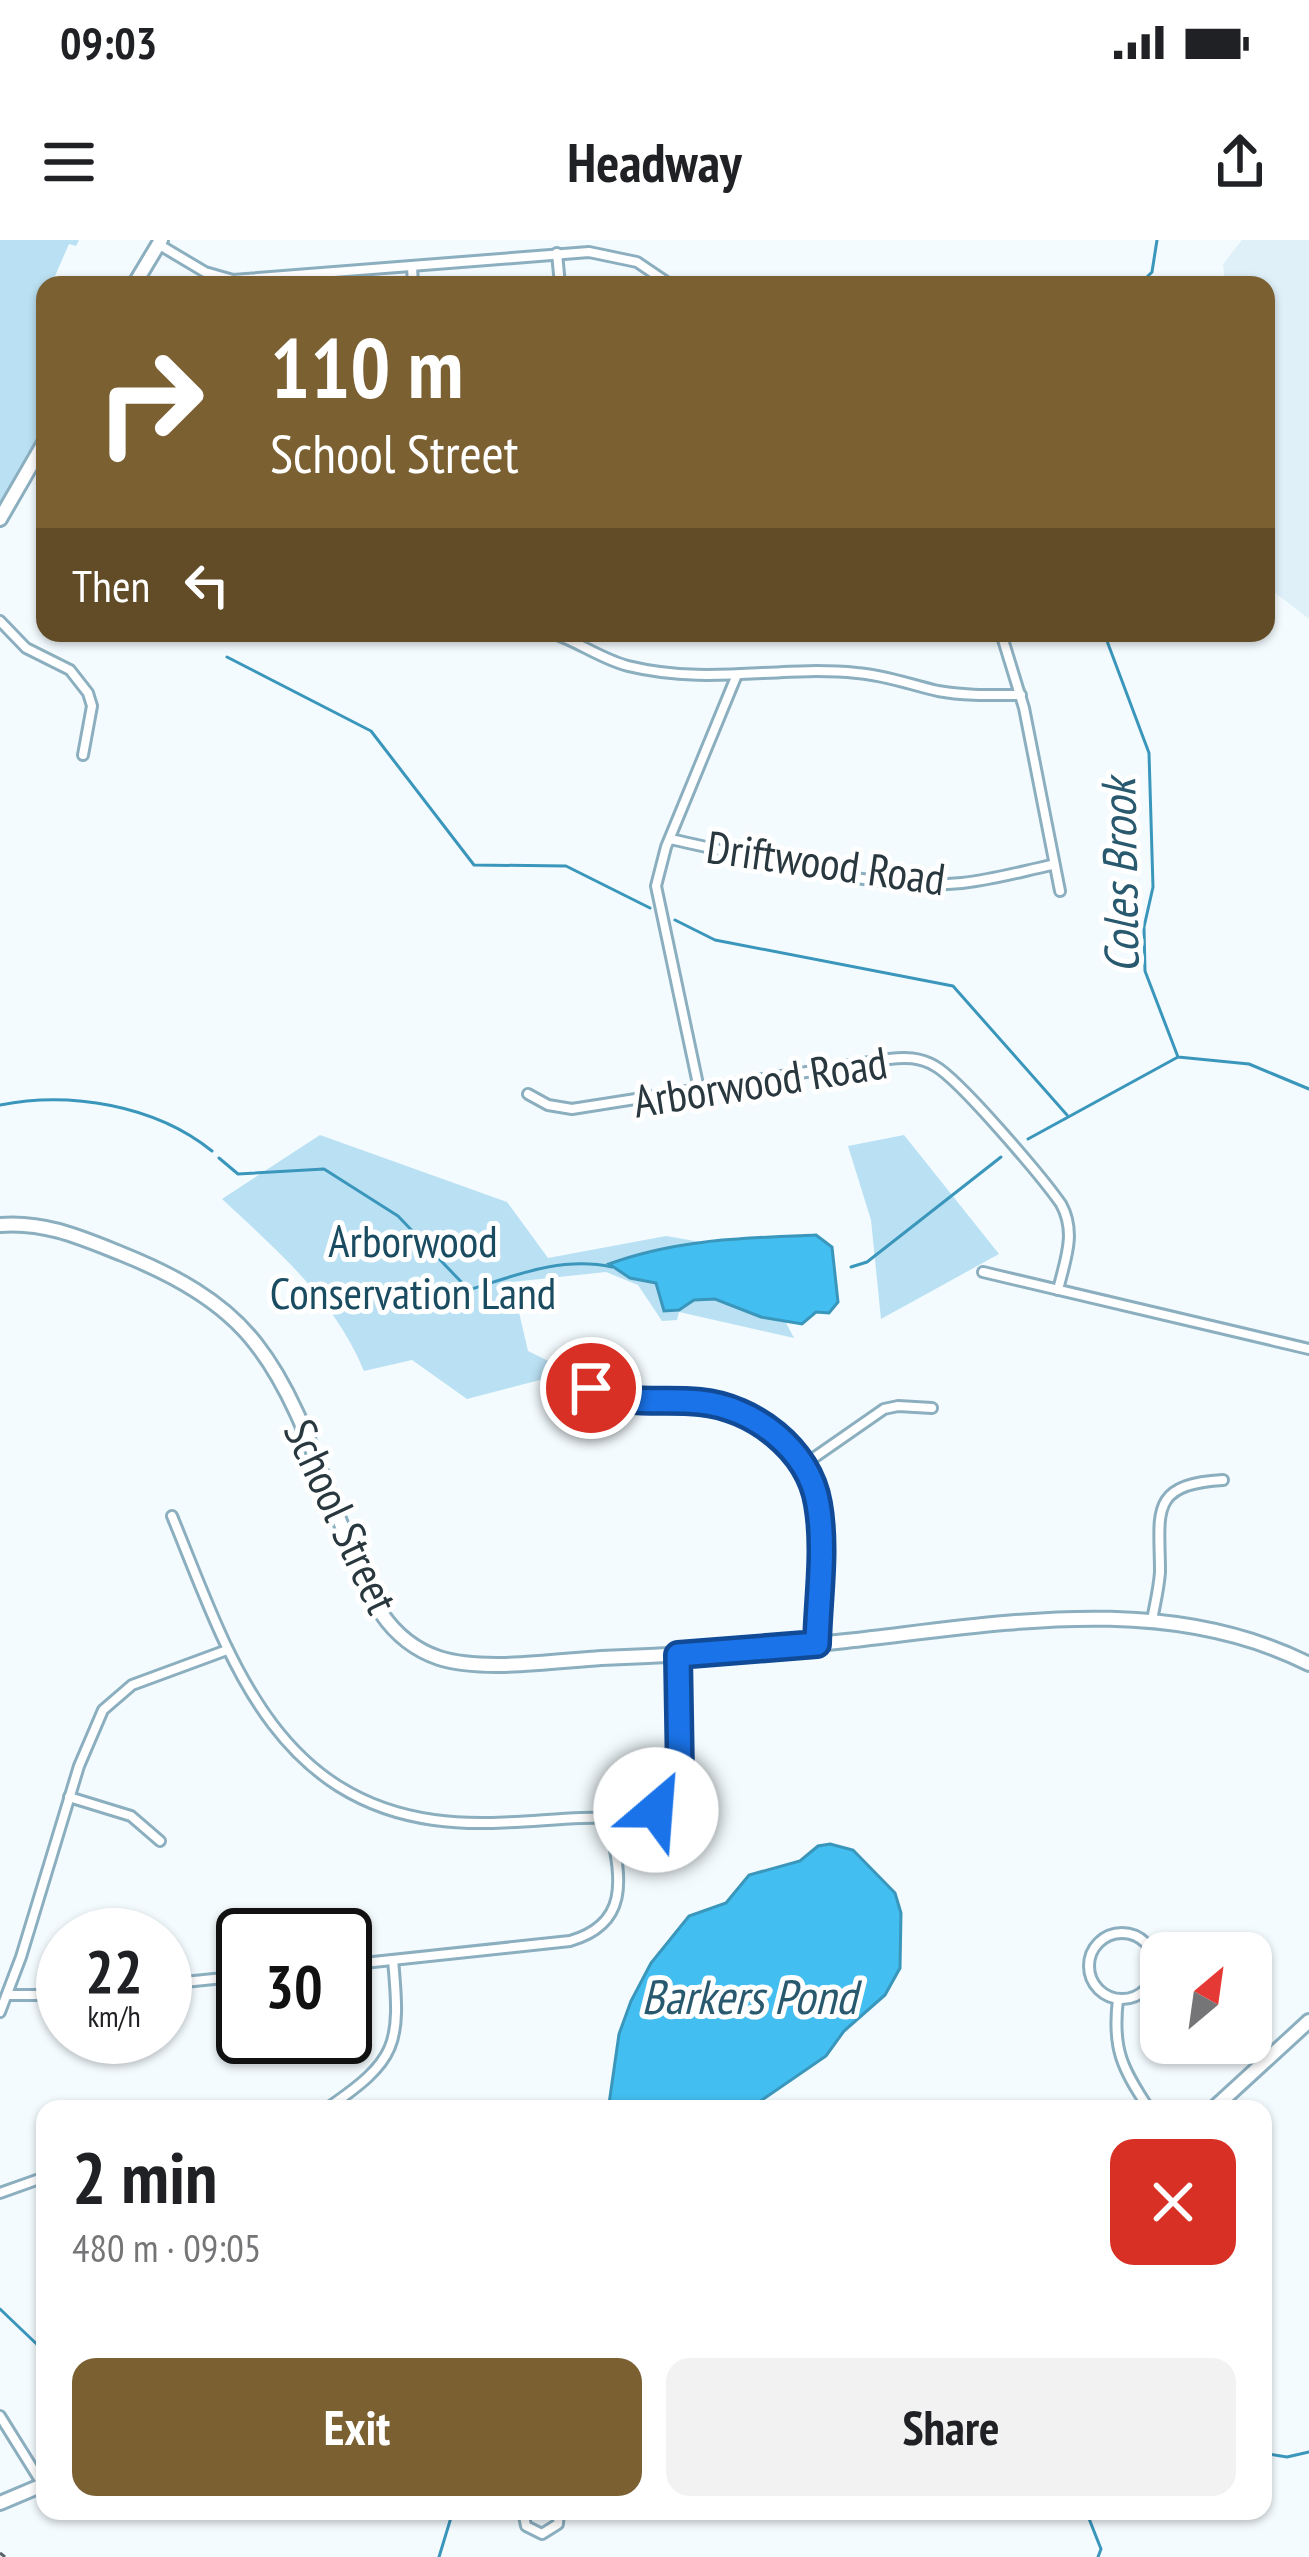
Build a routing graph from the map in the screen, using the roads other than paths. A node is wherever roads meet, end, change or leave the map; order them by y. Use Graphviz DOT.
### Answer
graph roads {
  1 [pos="159,242"];
  2 [pos="557,254"];
  3 [pos="412,266"];
  4 [pos="139,276"];
  5 [pos="220,276"];
  6 [pos="284,276"];
  7 [pos="413,276"];
  8 [pos="559,276"];
  9 [pos="658,276"];
  10 [pos="36,457"];
  11 [pos="0,519"];
  12 [pos="0,621"];
  13 [pos="573,642"];
  14 [pos="591,642"];
  15 [pos="1004,642"];
  16 [pos="592,650"];
  17 [pos="736,677"];
  18 [pos="1021,695"];
  19 [pos="83,755"];
  20 [pos="669,839"];
  21 [pos="1052,865"];
  22 [pos="1060,890"];
  23 [pos="699,1089"];
  24 [pos="527,1094"];
  25 [pos="0,1225"];
  26 [pos="983,1272"];
  27 [pos="1058,1290"];
  28 [pos="1309,1349"];
  29 [pos="591,1388"];
  30 [pos="932,1408"];
  31 [pos="802,1466"];
  32 [pos="1223,1480"];
  33 [pos="172,1516"];
  34 [pos="1152,1620"];
  35 [pos="817,1644"];
  36 [pos="227,1649"];
  37 [pos="678,1655"];
  38 [pos="1309,1664"];
  39 [pos="69,1797"];
  40 [pos="609,1817"];
  41 [pos="160,1841"];
  42 [pos="393,1960"];
  43 [pos="372,1962"];
  44 [pos="36,1995"];
  45 [pos="7,1996"];
  46 [pos="1118,1999"];
  47 [pos="0,2012"];
  48 [pos="1309,2021"];
  49 [pos="339,2100"];
  50 [pos="1143,2100"];
  51 [pos="1223,2100"];
  52 [pos="36,2180"];
  53 [pos="0,2193"];
  54 [pos="0,2416"];
  55 [pos="36,2472"];
  56 [pos="36,2488"];
  57 [pos="0,2503"];
  58 [pos="525,2520"];
  59 [pos="558,2520"];
  1 -- 4 [label="street"];
  1 -- 5 [label="street"];
  2 -- 3 [label="street"];
  2 -- 8 [label="street"];
  2 -- 9 [label="street"];
  3 -- 6 [label="street"];
  3 -- 7 [label="street"];
  10 -- 11 [label="street"];
  12 -- 19 [label="street"];
  13 -- 16 [label="street"];
  14 -- 16 [label="street"];
  15 -- 18 [label="street"];
  16 -- 17 [label="street"];
  17 -- 18 [label="street"];
  17 -- 20 [label="street"];
  18 -- 21 [label="street"];
  20 -- 21 [label="street, Driftwood Road"];
  20 -- 23 [label="street"];
  21 -- 22 [label="street"];
  23 -- 24 [label="street, Arborwood Road"];
  23 -- 27 [label="street, Arborwood Road"];
  25 -- 37 [label="street, School Street"];
  26 -- 27 [label="street"];
  27 -- 28 [label="street"];
  29 -- 31 [label="street"];
  30 -- 31 [label="street"];
  31 -- 35 [label="street"];
  32 -- 34 [label="street"];
  33 -- 36 [label="street"];
  34 -- 35 [label="street, School Street"];
  34 -- 38 [label="street, School Street"];
  35 -- 37 [label="street, School Street"];
  36 -- 39 [label="street"];
  36 -- 40 [label="street"];
  37 -- 40 [label="street"];
  39 -- 41 [label="street"];
  39 -- 45 [label="street"];
  40 -- 42 [label="street"];
  42 -- 43 [label="street"];
  42 -- 49 [label="street"];
  44 -- 45 [label="street"];
  45 -- 47 [label="street"];
  46 -- 46 [label="street"];
  46 -- 50 [label="street"];
  48 -- 51 [label="street"];
  52 -- 53 [label="street"];
  54 -- 55 [label="street"];
  56 -- 57 [label="street"];
  58 -- 59 [label="street"];
}
